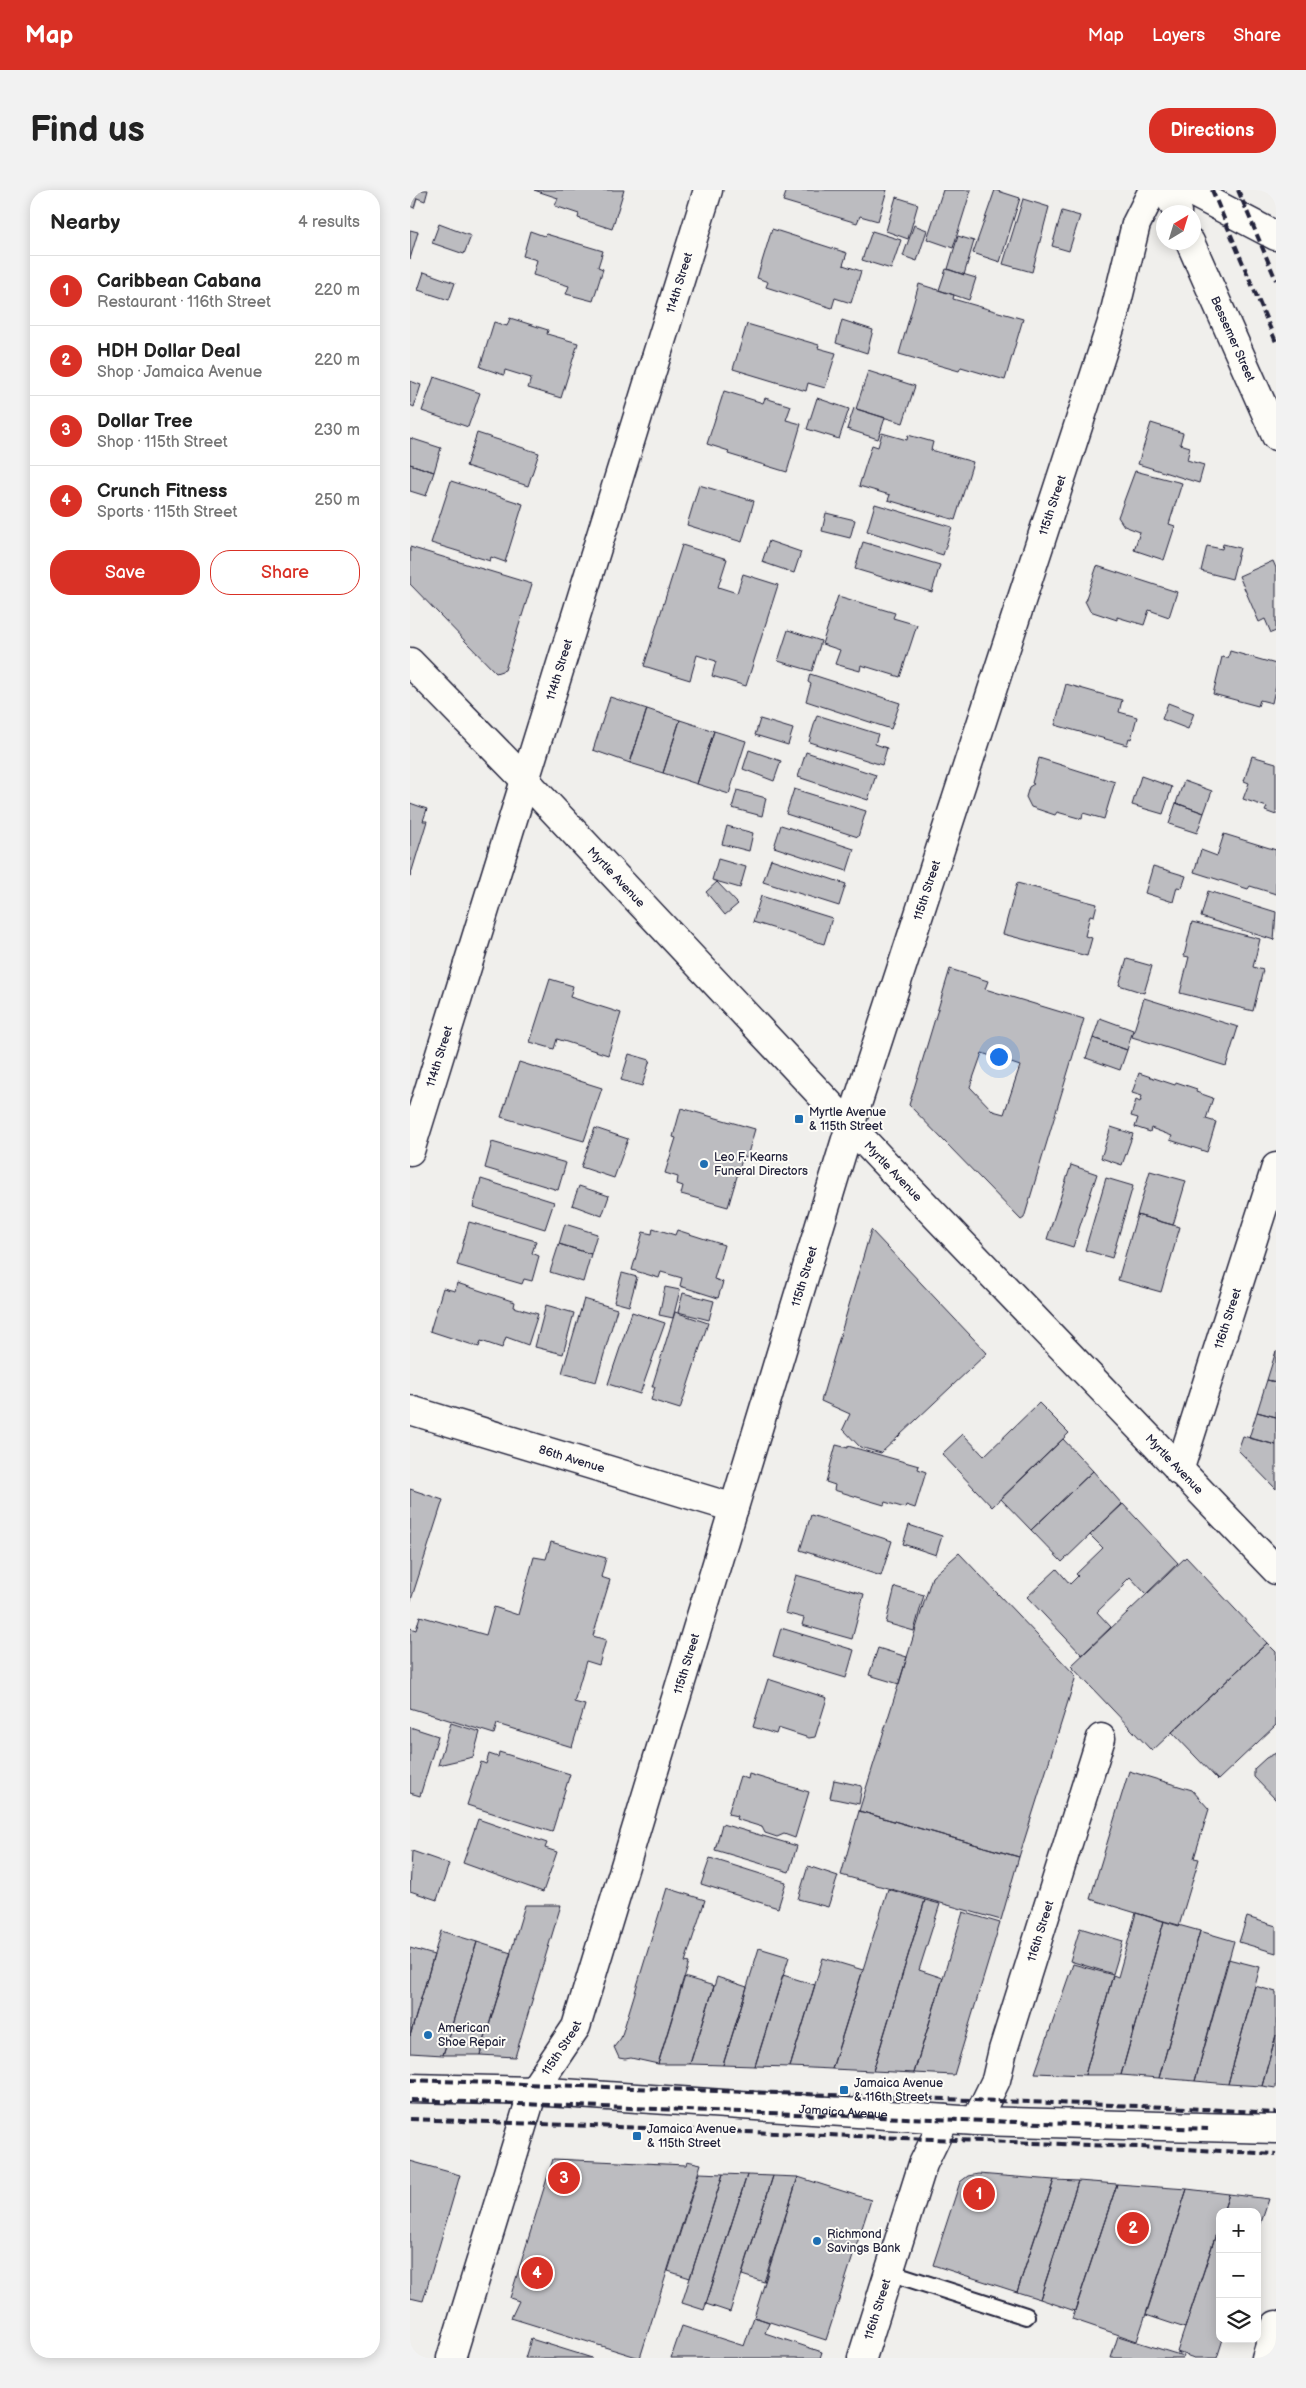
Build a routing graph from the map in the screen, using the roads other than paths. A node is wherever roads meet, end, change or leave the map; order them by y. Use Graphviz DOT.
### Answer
graph roads {
  1 [pos="708,190"];
  2 [pos="1153,190"];
  3 [pos="1167,190"];
  4 [pos="1188,190"];
  5 [pos="1174,205"];
  6 [pos="1276,236"];
  7 [pos="1194,250"];
  8 [pos="1276,436"];
  9 [pos="410,662"];
  10 [pos="524,780"];
  11 [pos="850,1126"];
  12 [pos="410,1151"];
  13 [pos="1276,1167"];
  14 [pos="410,1410"];
  15 [pos="1179,1471"];
  16 [pos="734,1508"];
  17 [pos="1276,1570"];
  18 [pos="1101,1738"];
  19 [pos="410,2088"];
  20 [pos="533,2090"];
  21 [pos="945,2119"];
  22 [pos="976,2121"];
  23 [pos="1276,2128"];
  24 [pos="889,2272"];
  25 [pos="1026,2316"];
  26 [pos="1276,2325"];
  27 [pos="450,2358"];
  28 [pos="862,2358"];
  29 [pos="1266,2358"];
  1 -- 10 [label="street, 114th Street"];
  2 -- 11 [label="street, 115th Street"];
  3 -- 5 [label="street"];
  4 -- 6 [label="street"];
  7 -- 8 [label="street, Bessemer Street"];
  9 -- 10 [label="street, Myrtle Avenue"];
  10 -- 11 [label="street, Myrtle Avenue"];
  10 -- 12 [label="street, 114th Street"];
  11 -- 15 [label="street, Myrtle Avenue"];
  11 -- 16 [label="street, 115th Street"];
  13 -- 15 [label="street, 116th Street"];
  14 -- 16 [label="street, 86th Avenue"];
  15 -- 17 [label="street, Myrtle Avenue"];
  16 -- 20 [label="street, 115th Street"];
  18 -- 22 [label="street, 116th Street"];
  19 -- 20 [label="street, Jamaica Avenue"];
  20 -- 21 [label="street, Jamaica Avenue"];
  20 -- 27 [label="street, 115th Street"];
  21 -- 22 [label="street, Jamaica Avenue"];
  21 -- 24 [label="street, 116th Street"];
  22 -- 23 [label="street, Jamaica Avenue"];
  24 -- 25 [label="lane"];
  24 -- 28 [label="street, 116th Street"];
  26 -- 29 [label="street"];
}
